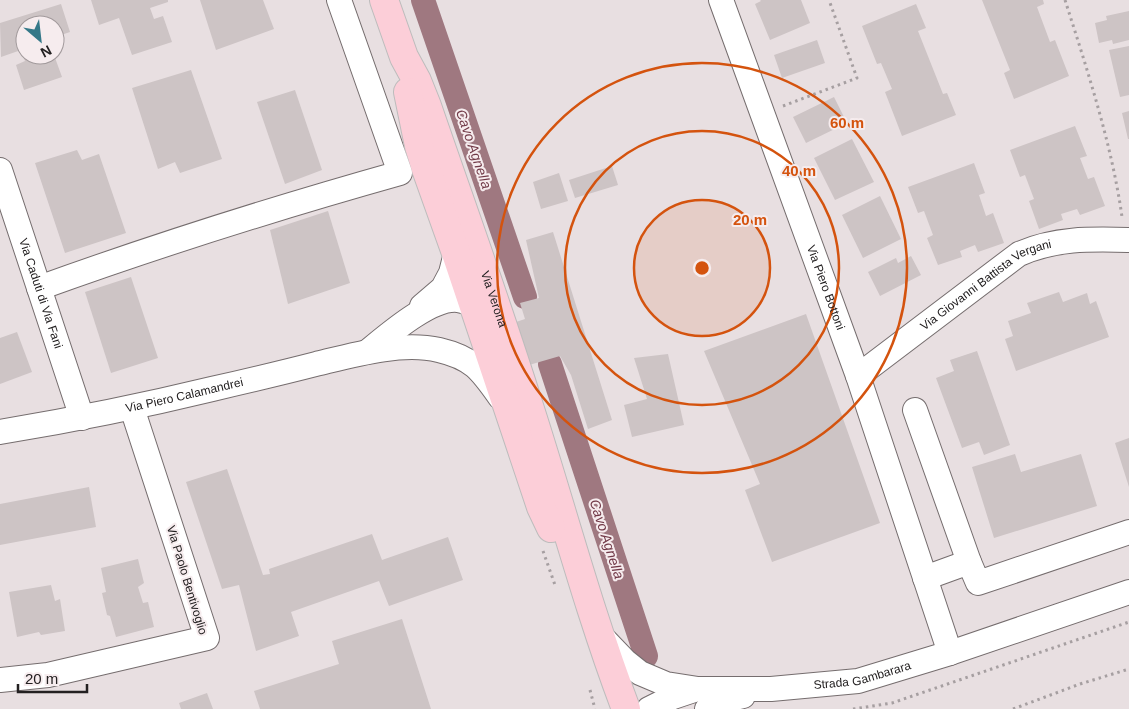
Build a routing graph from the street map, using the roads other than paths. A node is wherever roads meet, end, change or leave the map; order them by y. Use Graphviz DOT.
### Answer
graph roads {
  1 [pos="339,0"];
  2 [pos="384,0"];
  3 [pos="721,0"];
  4 [pos="404,58"];
  5 [pos="439,140"];
  6 [pos="0,170"];
  7 [pos="1126,232"];
  8 [pos="456,253"];
  9 [pos="39,288"];
  10 [pos="481,318"];
  11 [pos="403,323"];
  12 [pos="438,350"];
  13 [pos="368,352"];
  14 [pos="858,376"];
  15 [pos="132,408"];
  16 [pos="509,410"];
  17 [pos="914,410"];
  18 [pos="82,418"];
  19 [pos="0,432"];
  20 [pos="546,458"];
  21 [pos="1129,532"];
  22 [pos="969,562"];
  23 [pos="925,578"];
  24 [pos="581,579"];
  25 [pos="1129,592"];
  26 [pos="601,636"];
  27 [pos="950,653"];
  28 [pos="0,680"];
  29 [pos="618,696"];
  30 [pos="703,699"];
  31 [pos="626,709"];
  32 [pos="649,709"];
  1 -- 9 [label="street"];
  2 -- 4 [label="main road, Via Verona"];
  3 -- 14 [label="street, Via Piero Bottoni"];
  4 -- 5 [label="main road, Via Verona"];
  4 -- 8 [label="main road, Via Verona"];
  5 -- 10 [label="street, Via Verona"];
  5 -- 20 [label="main road, Via Verona"];
  6 -- 9 [label="street, Via Caduti di Via Fani"];
  7 -- 14 [label="street, Via Giovanni Battista Vergani"];
  8 -- 10 [label="main road, Via Verona"];
  8 -- 11 [label="street, Via Piero Calamandrei"];
  9 -- 18 [label="street, Via Caduti di Via Fani"];
  10 -- 11 [label="street, Via Piero Calamandrei"];
  10 -- 12 [label="street, Via Piero Calamandrei"];
  10 -- 16 [label="main road, Via Verona"];
  10 -- 20 [label="street, Via Verona"];
  11 -- 13 [label="street, Via Piero Calamandrei"];
  12 -- 13 [label="street, Via Piero Calamandrei"];
  12 -- 16 [label="street, Via Piero Calamandrei"];
  13 -- 15 [label="street, Via Piero Calamandrei"];
  14 -- 23 [label="street, Via Piero Bottoni"];
  15 -- 18 [label="street, Via Piero Calamandrei"];
  15 -- 28 [label="street, Via Paolo Bentivoglio"];
  16 -- 24 [label="main road, Via Verona"];
  17 -- 22 [label="street"];
  18 -- 19 [label="street, Via Piero Calamandrei"];
  20 -- 24 [label="main road, Via Verona"];
  21 -- 22 [label="street"];
  22 -- 23 [label="street"];
  23 -- 27 [label="street, Via Piero Bottoni"];
  24 -- 26 [label="main road, Via Verona"];
  25 -- 27 [label="street, Strada Gambarara"];
  26 -- 29 [label="main road, Via Verona"];
  26 -- 30 [label="street"];
  27 -- 30 [label="street, Strada Gambarara"];
  29 -- 31 [label="main road, Via Verona"];
  30 -- 32 [label="street, Strada Gambarara"];
}
